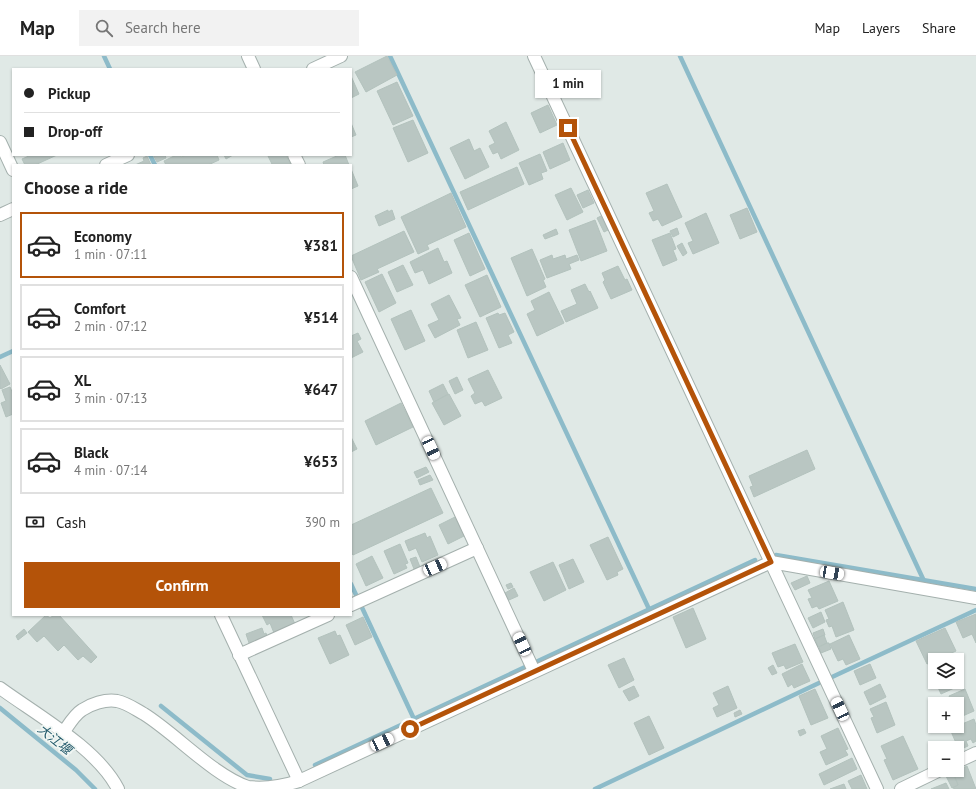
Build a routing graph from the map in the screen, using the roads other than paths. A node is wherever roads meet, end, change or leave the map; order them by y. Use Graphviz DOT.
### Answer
graph roads {
  1 [pos="248,56"];
  2 [pos="341,56"];
  3 [pos="534,56"];
  4 [pos="254,68"];
  5 [pos="315,68"];
  6 [pos="0,142"];
  7 [pos="126,156"];
  8 [pos="108,164"];
  9 [pos="12,168"];
  10 [pos="12,209"];
  11 [pos="0,215"];
  12 [pos="352,279"];
  13 [pos="477,548"];
  14 [pos="771,562"];
  15 [pos="976,598"];
  16 [pos="352,604"];
  17 [pos="221,616"];
  18 [pos="326,616"];
  19 [pos="239,655"];
  20 [pos="534,671"];
  21 [pos="0,688"];
  22 [pos="63,733"];
  23 [pos="976,753"];
  24 [pos="964,759"];
  25 [pos="928,776"];
  26 [pos="298,781"];
  27 [pos="118,789"];
  28 [pos="877,789"];
  29 [pos="901,789"];
  1 -- 4 [label="street"];
  2 -- 5 [label="street"];
  3 -- 14 [label="street"];
  6 -- 9 [label="street"];
  7 -- 8 [label="street"];
  10 -- 11 [label="street"];
  12 -- 13 [label="street"];
  13 -- 16 [label="street"];
  13 -- 20 [label="street"];
  14 -- 15 [label="street"];
  14 -- 20 [label="street"];
  14 -- 28 [label="street"];
  17 -- 19 [label="street"];
  18 -- 19 [label="street"];
  19 -- 26 [label="street"];
  20 -- 26 [label="street"];
  21 -- 22 [label="street"];
  22 -- 26 [label="street"];
  22 -- 27 [label="street"];
  23 -- 24 [label="street"];
  25 -- 29 [label="street"];
}
